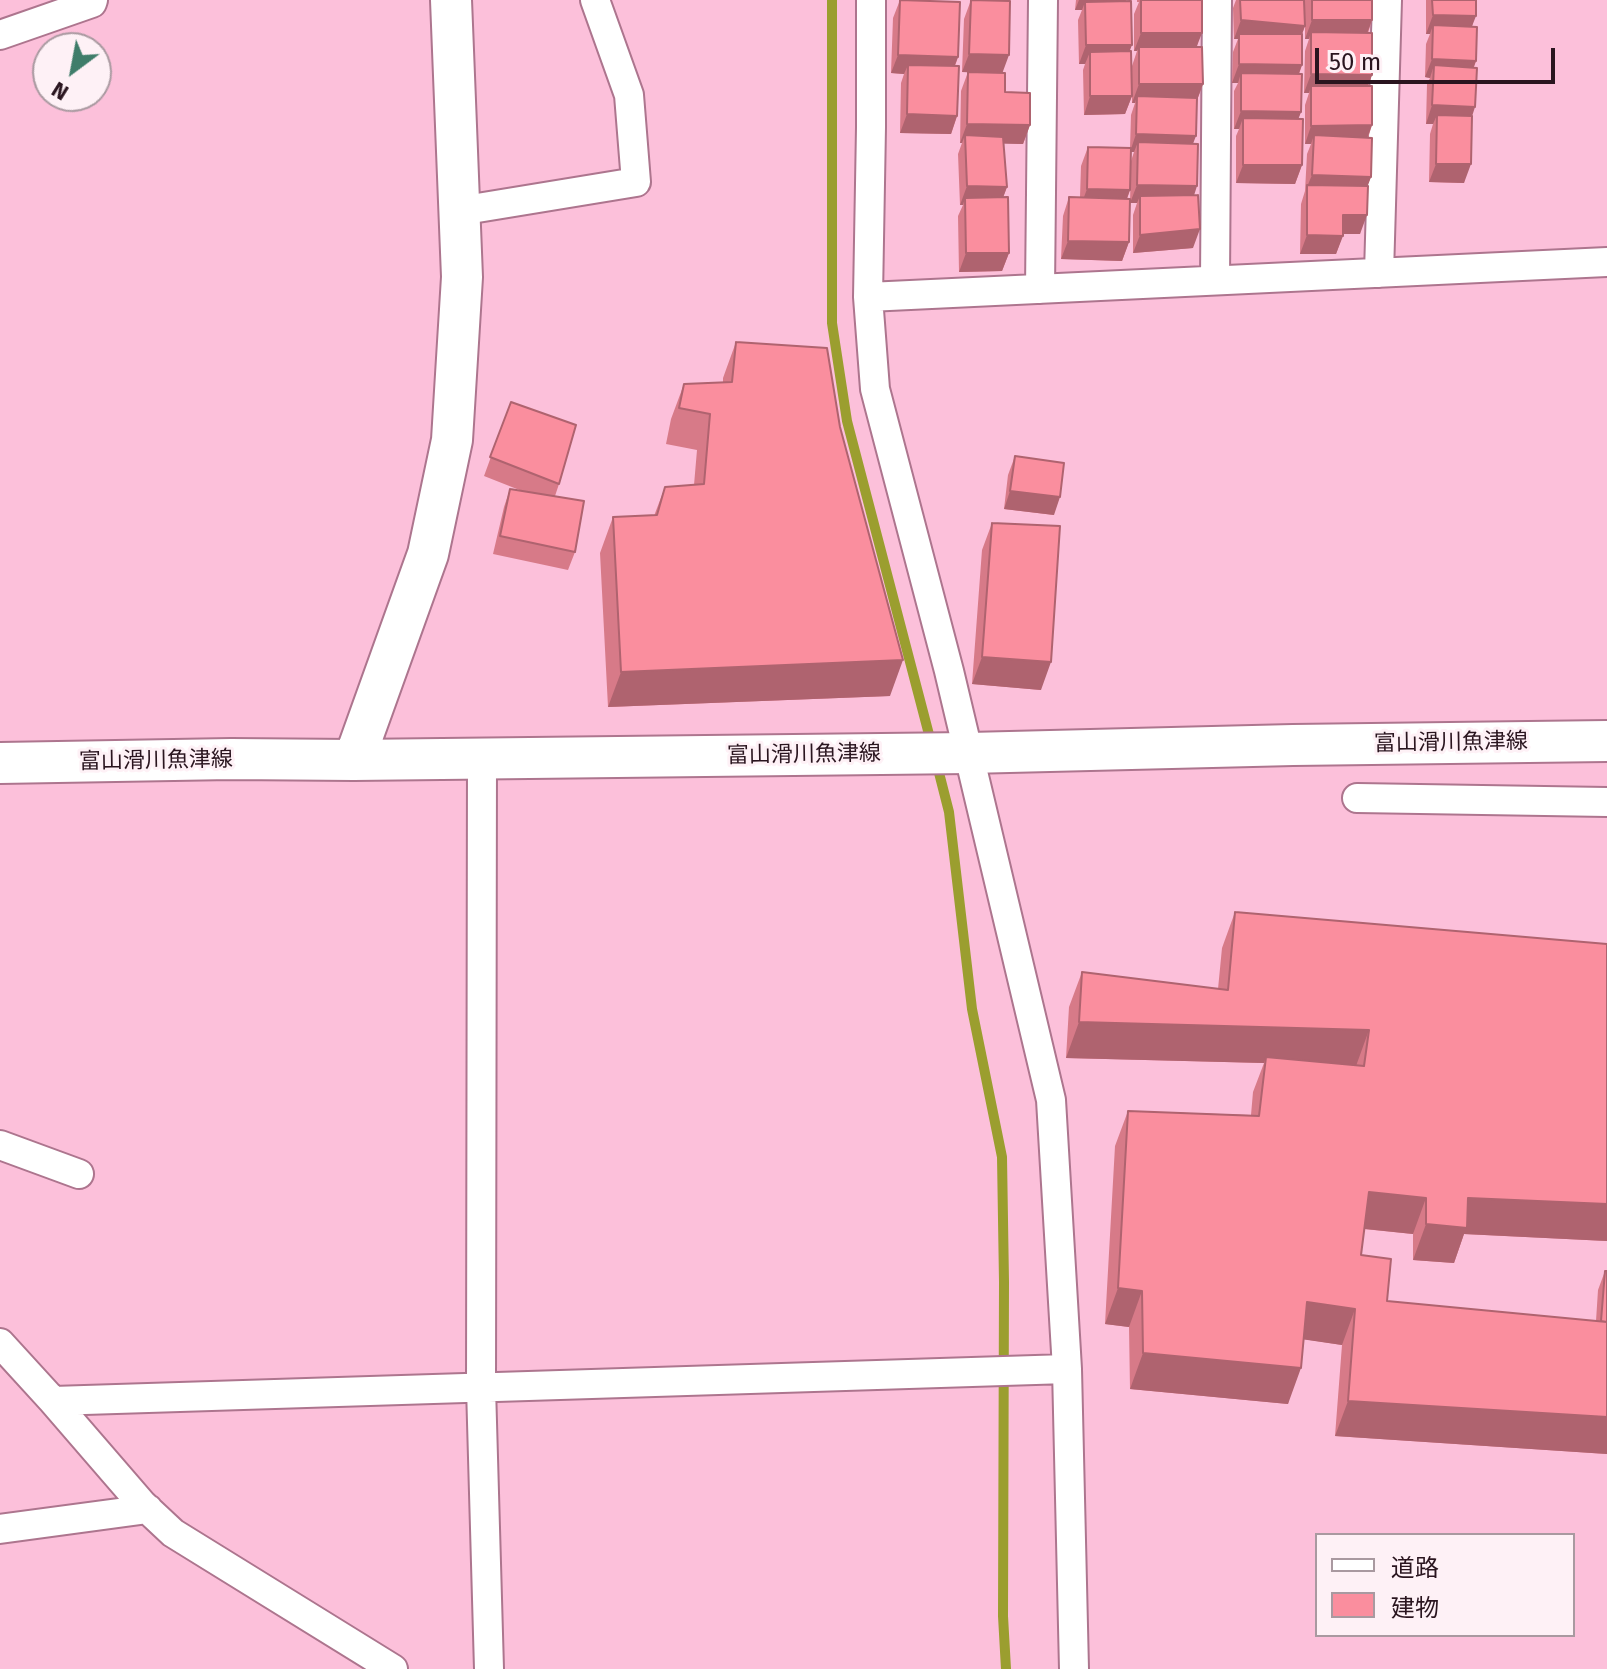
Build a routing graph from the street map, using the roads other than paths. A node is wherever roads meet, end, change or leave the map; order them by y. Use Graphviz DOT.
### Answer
graph roads {
  1 [pos="93,0"];
  2 [pos="451,0"];
  3 [pos="595,0"];
  4 [pos="871,0"];
  5 [pos="1043,0"];
  6 [pos="1217,0"];
  7 [pos="1387,0"];
  8 [pos="0,35"];
  9 [pos="459,211"];
  10 [pos="1607,262"];
  11 [pos="1379,273"];
  12 [pos="1215,280"];
  13 [pos="1040,289"];
  14 [pos="868,297"];
  15 [pos="1607,741"];
  16 [pos="969,753"];
  17 [pos="482,758"];
  18 [pos="354,760"];
  19 [pos="0,763"];
  20 [pos="1357,798"];
  21 [pos="1607,802"];
  22 [pos="0,1145"];
  23 [pos="79,1174"];
  24 [pos="5,1359"];
  25 [pos="1067,1369"];
  26 [pos="481,1387"];
  27 [pos="53,1401"];
  28 [pos="148,1509"];
  29 [pos="0,1529"];
  30 [pos="1081,1668"];
  31 [pos="393,1669"];
  32 [pos="489,1669"];
  1 -- 8 [label="street"];
  2 -- 9 [label="main road"];
  3 -- 9 [label="street"];
  4 -- 14 [label="street"];
  5 -- 13 [label="street"];
  6 -- 12 [label="street"];
  7 -- 11 [label="street"];
  9 -- 18 [label="main road"];
  10 -- 11 [label="street"];
  11 -- 12 [label="street"];
  12 -- 13 [label="street"];
  13 -- 14 [label="street"];
  14 -- 16 [label="street"];
  15 -- 16 [label="main road, 富山滑川魚津線"];
  16 -- 17 [label="main road, 富山滑川魚津線"];
  16 -- 25 [label="street"];
  17 -- 18 [label="main road, 富山滑川魚津線"];
  17 -- 26 [label="street"];
  18 -- 19 [label="main road, 富山滑川魚津線"];
  20 -- 21 [label="street"];
  22 -- 23 [label="street"];
  24 -- 27 [label="street"];
  25 -- 26 [label="street"];
  25 -- 30 [label="street"];
  26 -- 27 [label="street"];
  26 -- 32 [label="street"];
  27 -- 28 [label="street"];
  28 -- 29 [label="street"];
  28 -- 31 [label="street"];
}
